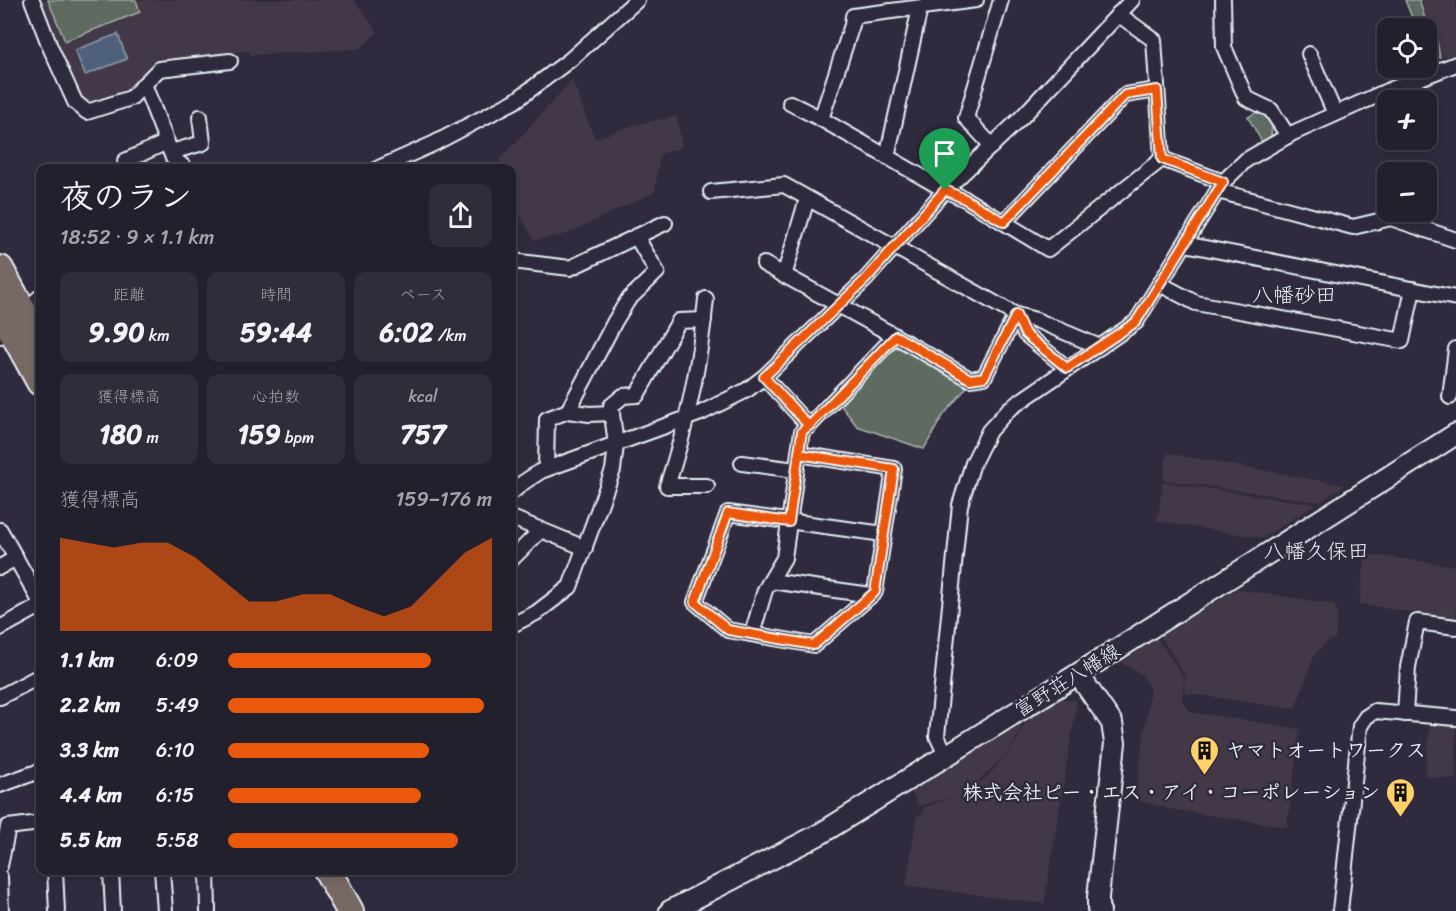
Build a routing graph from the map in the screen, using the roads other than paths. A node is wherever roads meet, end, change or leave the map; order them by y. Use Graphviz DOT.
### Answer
graph roads {
  1 [pos="32,0"];
  2 [pos="637,0"];
  3 [pos="976,0"];
  4 [pos="1001,0"];
  5 [pos="1132,0"];
  6 [pos="1223,0"];
  7 [pos="920,8"];
  8 [pos="1118,14"];
  9 [pos="1309,54"];
  10 [pos="230,61"];
  11 [pos="1456,64"];
  12 [pos="144,84"];
  13 [pos="1157,90"];
  14 [pos="790,103"];
  15 [pos="1335,114"];
  16 [pos="200,117"];
  17 [pos="821,119"];
  18 [pos="1288,136"];
  19 [pos="992,146"];
  20 [pos="169,147"];
  21 [pos="887,157"];
  22 [pos="1162,159"];
  23 [pos="127,164"];
  24 [pos="180,164"];
  25 [pos="388,164"];
  26 [pos="1221,186"];
  27 [pos="945,190"];
  28 [pos="711,192"];
  29 [pos="807,199"];
  30 [pos="1004,222"];
  31 [pos="665,223"];
  32 [pos="636,236"];
  33 [pos="1456,240"];
  34 [pos="1185,244"];
  35 [pos="894,248"];
  36 [pos="516,261"];
  37 [pos="764,264"];
  38 [pos="0,269"];
  39 [pos="784,276"];
  40 [pos="1160,284"];
  41 [pos="1413,289"];
  42 [pos="1456,298"];
  43 [pos="706,299"];
  44 [pos="838,305"];
  45 [pos="1016,315"];
  46 [pos="15,317"];
  47 [pos="704,320"];
  48 [pos="896,336"];
  49 [pos="36,338"];
  50 [pos="1100,347"];
  51 [pos="1456,349"];
  52 [pos="1067,368"];
  53 [pos="36,371"];
  54 [pos="764,377"];
  55 [pos="1450,397"];
  56 [pos="568,411"];
  57 [pos="612,413"];
  58 [pos="685,419"];
  59 [pos="809,426"];
  60 [pos="1456,434"];
  61 [pos="615,445"];
  62 [pos="799,454"];
  63 [pos="742,464"];
  64 [pos="546,469"];
  65 [pos="796,470"];
  66 [pos="516,486"];
  67 [pos="707,486"];
  68 [pos="516,520"];
  69 [pos="789,522"];
  70 [pos="0,530"];
  71 [pos="542,530"];
  72 [pos="884,534"];
  73 [pos="585,548"];
  74 [pos="516,555"];
  75 [pos="16,558"];
  76 [pos="0,567"];
  77 [pos="771,581"];
  78 [pos="36,594"];
  79 [pos="871,595"];
  80 [pos="36,608"];
  81 [pos="516,623"];
  82 [pos="1456,627"];
  83 [pos="0,628"];
  84 [pos="752,634"];
  85 [pos="1078,674"];
  86 [pos="36,678"];
  87 [pos="0,697"];
  88 [pos="1405,714"];
  89 [pos="1456,718"];
  90 [pos="946,755"];
  91 [pos="36,772"];
  92 [pos="0,785"];
  93 [pos="36,824"];
  94 [pos="0,867"];
  95 [pos="55,875"];
  96 [pos="111,875"];
  97 [pos="162,875"];
  98 [pos="207,875"];
  99 [pos="311,875"];
  100 [pos="330,875"];
  101 [pos="0,877"];
  102 [pos="2,911"];
  103 [pos="57,911"];
  104 [pos="113,911"];
  105 [pos="165,911"];
  106 [pos="208,911"];
  107 [pos="330,911"];
  108 [pos="350,911"];
  109 [pos="670,911"];
  110 [pos="1100,911"];
  111 [pos="1340,911"];
  1 -- 12 [label="street"];
  2 -- 25 [label="street"];
  3 -- 7 [label="street"];
  4 -- 19 [label="street"];
  5 -- 8 [label="street"];
  6 -- 18 [label="street"];
  7 -- 17 [label="street"];
  7 -- 21 [label="street"];
  8 -- 13 [label="street"];
  8 -- 19 [label="street"];
  9 -- 15 [label="street"];
  10 -- 12 [label="street"];
  11 -- 15 [label="street"];
  12 -- 20 [label="street"];
  13 -- 22 [label="street"];
  13 -- 30 [label="street"];
  14 -- 17 [label="street"];
  15 -- 18 [label="street"];
  16 -- 20 [label="street"];
  17 -- 21 [label="street"];
  18 -- 26 [label="street"];
  19 -- 27 [label="street"];
  20 -- 23 [label="street"];
  20 -- 24 [label="street"];
  21 -- 27 [label="street"];
  22 -- 26 [label="street"];
  22 -- 30 [label="street"];
  26 -- 33 [label="street"];
  26 -- 34 [label="street"];
  27 -- 30 [label="street"];
  27 -- 35 [label="street"];
  28 -- 29 [label="street"];
  29 -- 35 [label="street"];
  29 -- 39 [label="street"];
  31 -- 32 [label="street"];
  32 -- 36 [label="street"];
  32 -- 56 [label="street"];
  34 -- 40 [label="street"];
  34 -- 41 [label="street"];
  35 -- 44 [label="street"];
  35 -- 45 [label="street"];
  37 -- 39 [label="street"];
  38 -- 46 [label="highway"];
  39 -- 44 [label="street"];
  40 -- 41 [label="street"];
  40 -- 50 [label="street"];
  41 -- 42 [label="street"];
  43 -- 47 [label="street"];
  44 -- 48 [label="street"];
  44 -- 54 [label="street"];
  45 -- 48 [label="street"];
  45 -- 50 [label="street"];
  45 -- 52 [label="street"];
  46 -- 49 [label="highway"];
  46 -- 53 [label="highway"];
  47 -- 57 [label="street"];
  47 -- 58 [label="street"];
  48 -- 59 [label="street"];
  50 -- 52 [label="street"];
  51 -- 55 [label="street"];
  52 -- 90 [label="street"];
  54 -- 58 [label="street"];
  54 -- 59 [label="street"];
  56 -- 57 [label="street"];
  56 -- 64 [label="street"];
  57 -- 61 [label="street"];
  58 -- 61 [label="street"];
  58 -- 67 [label="street"];
  59 -- 62 [label="street"];
  60 -- 85 [label="main road, 富野荘八幡線"];
  61 -- 64 [label="street"];
  61 -- 73 [label="street"];
  62 -- 65 [label="street"];
  62 -- 72 [label="street"];
  63 -- 65 [label="street"];
  64 -- 66 [label="street"];
  65 -- 69 [label="street"];
  68 -- 71 [label="street"];
  69 -- 72 [label="street"];
  69 -- 77 [label="street"];
  69 -- 84 [label="street"];
  70 -- 75 [label="street"];
  71 -- 73 [label="street"];
  71 -- 74 [label="street"];
  72 -- 79 [label="street"];
  73 -- 81 [label="street"];
  75 -- 76 [label="street"];
  75 -- 78 [label="street"];
  77 -- 79 [label="street"];
  77 -- 84 [label="street"];
  79 -- 84 [label="street"];
  80 -- 83 [label="street"];
  82 -- 88 [label="street"];
  85 -- 90 [label="main road, 富野荘八幡線"];
  85 -- 110 [label="main road"];
  86 -- 87 [label="street"];
  88 -- 89 [label="street"];
  88 -- 111 [label="street"];
  90 -- 109 [label="main road, 富野荘八幡線"];
  91 -- 92 [label="street"];
  93 -- 94 [label="street"];
  95 -- 103 [label="street"];
  96 -- 104 [label="street"];
  97 -- 105 [label="street"];
  98 -- 106 [label="street"];
  99 -- 107 [label="highway"];
  100 -- 108 [label="highway"];
  101 -- 102 [label="street"];
}
